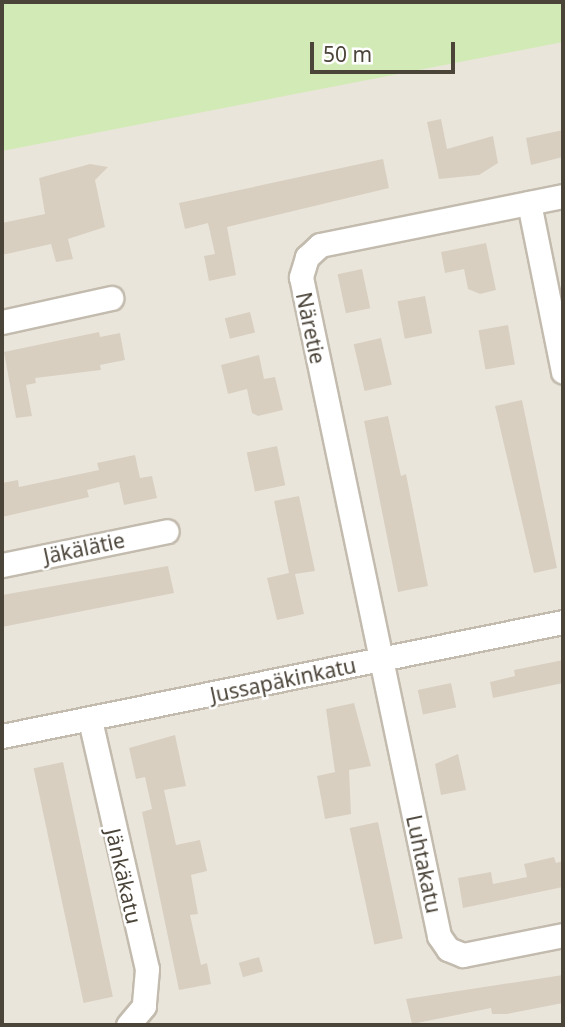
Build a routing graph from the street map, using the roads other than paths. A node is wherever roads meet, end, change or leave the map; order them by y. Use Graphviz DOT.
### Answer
graph roads {
  1 [pos="563,196"];
  2 [pos="529,203"];
  3 [pos="111,298"];
  4 [pos="2,322"];
  5 [pos="563,372"];
  6 [pos="167,531"];
  7 [pos="2,565"];
  8 [pos="563,622"];
  9 [pos="380,660"];
  10 [pos="90,720"];
  11 [pos="2,736"];
  12 [pos="563,935"];
  13 [pos="128,1025"];
  1 -- 2 [label="street, Näretie"];
  2 -- 5 [label="street"];
  2 -- 9 [label="street, Näretie"];
  3 -- 4 [label="street"];
  6 -- 7 [label="street, Jäkälätie"];
  8 -- 9 [label="street, Jussapäkinkatu"];
  9 -- 10 [label="street, Jussapäkinkatu"];
  9 -- 12 [label="street, Luhtakatu"];
  10 -- 11 [label="street, Jussapäkinkatu"];
  10 -- 13 [label="street, Jänkäkatu"];
}
